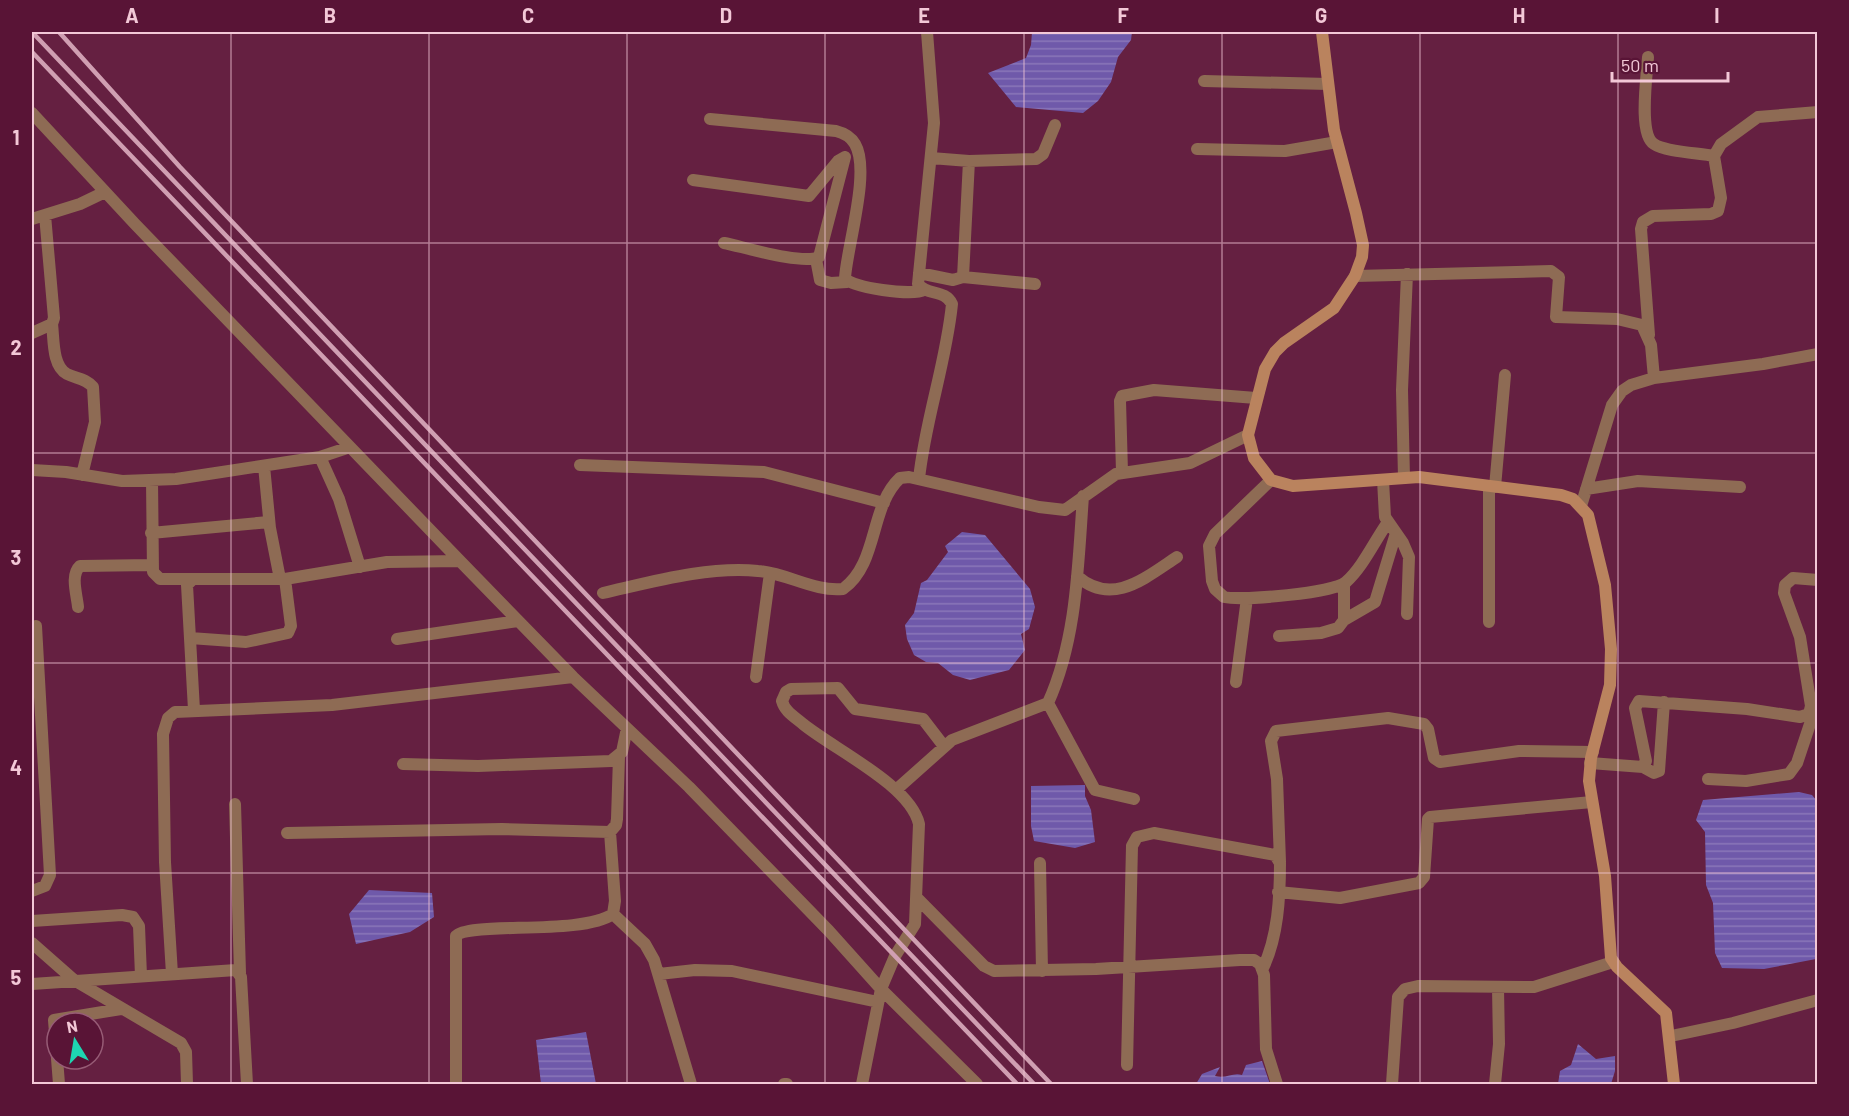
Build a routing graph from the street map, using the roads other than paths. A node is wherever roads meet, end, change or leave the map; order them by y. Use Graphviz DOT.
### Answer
graph roads {
  1 [pos="927,32"];
  2 [pos="1322,32"];
  3 [pos="1648,57"];
  4 [pos="1204,81"];
  5 [pos="1328,84"];
  6 [pos="1818,112"];
  7 [pos="32,113"];
  8 [pos="710,119"];
  9 [pos="1055,124"];
  10 [pos="1337,142"];
  11 [pos="1197,149"];
  12 [pos="858,155"];
  13 [pos="1714,156"];
  14 [pos="845,157"];
  15 [pos="931,158"];
  16 [pos="969,161"];
  17 [pos="693,180"];
  18 [pos="105,192"];
  19 [pos="45,215"];
  20 [pos="32,219"];
  21 [pos="724,243"];
  22 [pos="816,259"];
  23 [pos="919,273"];
  24 [pos="1407,274"];
  25 [pos="1355,276"];
  26 [pos="963,277"];
  27 [pos="847,282"];
  28 [pos="1035,284"];
  29 [pos="924,290"];
  30 [pos="52,324"];
  31 [pos="32,333"];
  32 [pos="1649,336"];
  33 [pos="1818,354"];
  34 [pos="1505,375"];
  35 [pos="1654,378"];
  36 [pos="1256,398"];
  37 [pos="1248,435"];
  38 [pos="350,447"];
  39 [pos="320,457"];
  40 [pos="580,465"];
  41 [pos="264,466"];
  42 [pos="32,470"];
  43 [pos="1122,472"];
  44 [pos="82,475"];
  45 [pos="1404,478"];
  46 [pos="919,479"];
  47 [pos="152,480"];
  48 [pos="1271,480"];
  49 [pos="1383,480"];
  50 [pos="1492,487"];
  51 [pos="1740,487"];
  52 [pos="1586,489"];
  53 [pos="1083,496"];
  54 [pos="884,503"];
  55 [pos="1581,506"];
  56 [pos="269,522"];
  57 [pos="1388,522"];
  58 [pos="151,533"];
  59 [pos="1396,533"];
  60 [pos="1177,557"];
  61 [pos="460,561"];
  62 [pos="152,565"];
  63 [pos="360,567"];
  64 [pos="770,573"];
  65 [pos="1077,576"];
  66 [pos="193,579"];
  67 [pos="282,579"];
  68 [pos="1818,580"];
  69 [pos="1344,584"];
  70 [pos="603,593"];
  71 [pos="1247,598"];
  72 [pos="78,607"];
  73 [pos="1407,614"];
  74 [pos="1344,620"];
  75 [pos="518,621"];
  76 [pos="1489,622"];
  77 [pos="36,626"];
  78 [pos="1279,636"];
  79 [pos="190,638"];
  80 [pos="397,639"];
  81 [pos="573,677"];
  82 [pos="756,677"];
  83 [pos="1236,682"];
  84 [pos="1664,702"];
  85 [pos="1048,703"];
  86 [pos="194,710"];
  87 [pos="1813,715"];
  88 [pos="627,728"];
  89 [pos="943,745"];
  90 [pos="619,757"];
  91 [pos="1592,757"];
  92 [pos="403,764"];
  93 [pos="1643,767"];
  94 [pos="1708,779"];
  95 [pos="897,789"];
  96 [pos="1134,799"];
  97 [pos="1592,802"];
  98 [pos="235,804"];
  99 [pos="610,831"];
  100 [pos="287,833"];
  101 [pos="1040,863"];
  102 [pos="1280,863"];
  103 [pos="32,891"];
  104 [pos="1278,891"];
  105 [pos="918,898"];
  106 [pos="613,914"];
  107 [pos="32,921"];
  108 [pos="32,943"];
  109 [pos="1613,962"];
  110 [pos="1130,968"];
  111 [pos="1263,968"];
  112 [pos="1042,971"];
  113 [pos="240,973"];
  114 [pos="172,974"];
  115 [pos="659,974"];
  116 [pos="141,976"];
  117 [pos="74,980"];
  118 [pos="32,984"];
  119 [pos="1498,988"];
  120 [pos="881,989"];
  121 [pos="1818,1000"];
  122 [pos="878,1002"];
  123 [pos="121,1009"];
  124 [pos="1671,1036"];
  125 [pos="1127,1065"];
  126 [pos="59,1084"];
  127 [pos="187,1084"];
  128 [pos="247,1084"];
  129 [pos="456,1084"];
  130 [pos="691,1084"];
  131 [pos="862,1084"];
  132 [pos="977,1084"];
  133 [pos="1277,1084"];
  134 [pos="1392,1084"];
  135 [pos="1496,1084"];
  136 [pos="1674,1084"];
  1 -- 15 [label="street"];
  2 -- 5 [label="street"];
  3 -- 13 [label="street"];
  4 -- 5 [label="street"];
  5 -- 10 [label="street"];
  6 -- 13 [label="street"];
  7 -- 18 [label="street"];
  8 -- 12 [label="street"];
  9 -- 16 [label="street"];
  10 -- 11 [label="street"];
  10 -- 25 [label="street"];
  12 -- 14 [label="street"];
  12 -- 27 [label="street"];
  13 -- 32 [label="street"];
  14 -- 17 [label="street"];
  14 -- 22 [label="street"];
  15 -- 16 [label="street"];
  15 -- 23 [label="street"];
  16 -- 26 [label="street"];
  18 -- 19 [label="street"];
  18 -- 38 [label="street"];
  19 -- 20 [label="street"];
  19 -- 30 [label="street"];
  21 -- 22 [label="street"];
  22 -- 27 [label="street"];
  23 -- 26 [label="street"];
  23 -- 29 [label="street"];
  24 -- 25 [label="street"];
  24 -- 32 [label="street"];
  24 -- 45 [label="street"];
  25 -- 36 [label="street"];
  26 -- 28 [label="street"];
  27 -- 29 [label="street"];
  29 -- 46 [label="street"];
  30 -- 31 [label="street"];
  30 -- 44 [label="street"];
  32 -- 35 [label="street"];
  33 -- 35 [label="street"];
  34 -- 50 [label="street"];
  35 -- 52 [label="street"];
  36 -- 37 [label="street"];
  36 -- 43 [label="street"];
  37 -- 43 [label="street"];
  37 -- 48 [label="street"];
  38 -- 39 [label="street"];
  38 -- 61 [label="street"];
  39 -- 41 [label="street"];
  39 -- 63 [label="street"];
  40 -- 54 [label="street"];
  41 -- 47 [label="street"];
  41 -- 56 [label="street"];
  42 -- 44 [label="street"];
  43 -- 53 [label="street"];
  44 -- 47 [label="street"];
  45 -- 49 [label="street"];
  45 -- 50 [label="street"];
  46 -- 53 [label="street"];
  46 -- 54 [label="street"];
  47 -- 58 [label="street"];
  48 -- 49 [label="street"];
  48 -- 71 [label="street"];
  49 -- 57 [label="street"];
  50 -- 55 [label="street"];
  50 -- 76 [label="street"];
  51 -- 52 [label="street"];
  52 -- 55 [label="street"];
  53 -- 65 [label="street"];
  54 -- 64 [label="street"];
  55 -- 91 [label="street"];
  56 -- 58 [label="street"];
  56 -- 67 [label="street"];
  57 -- 59 [label="street"];
  57 -- 69 [label="street"];
  58 -- 62 [label="street"];
  59 -- 73 [label="street"];
  59 -- 74 [label="street"];
  60 -- 65 [label="street"];
  61 -- 63 [label="street"];
  61 -- 75 [label="street"];
  62 -- 66 [label="street"];
  62 -- 72 [label="street"];
  63 -- 67 [label="street"];
  64 -- 70 [label="street"];
  64 -- 82 [label="street"];
  65 -- 85 [label="street"];
  66 -- 67 [label="street"];
  66 -- 79 [label="street"];
  67 -- 79 [label="street"];
  68 -- 87 [label="street"];
  69 -- 71 [label="street"];
  69 -- 74 [label="street"];
  71 -- 83 [label="street"];
  74 -- 78 [label="street"];
  75 -- 80 [label="street"];
  75 -- 81 [label="street"];
  77 -- 103 [label="street"];
  79 -- 86 [label="street"];
  81 -- 86 [label="street"];
  81 -- 88 [label="street"];
  84 -- 87 [label="street"];
  84 -- 93 [label="street"];
  84 -- 93 [label="street"];
  85 -- 89 [label="street"];
  85 -- 96 [label="street"];
  86 -- 114 [label="street"];
  87 -- 94 [label="street"];
  88 -- 90 [label="street"];
  88 -- 120 [label="street"];
  89 -- 95 [label="street"];
  89 -- 95 [label="street"];
  90 -- 92 [label="street"];
  90 -- 99 [label="street"];
  91 -- 93 [label="street"];
  91 -- 97 [label="street"];
  91 -- 102 [label="street"];
  95 -- 105 [label="street"];
  97 -- 104 [label="street"];
  97 -- 109 [label="street"];
  98 -- 113 [label="street"];
  99 -- 100 [label="street"];
  99 -- 106 [label="street"];
  101 -- 112 [label="street"];
  102 -- 104 [label="street"];
  102 -- 110 [label="street"];
  104 -- 111 [label="street"];
  105 -- 112 [label="street"];
  105 -- 120 [label="street"];
  106 -- 115 [label="street"];
  106 -- 129 [label="street"];
  107 -- 116 [label="street"];
  108 -- 117 [label="street"];
  109 -- 119 [label="street"];
  109 -- 124 [label="street"];
  110 -- 111 [label="street"];
  110 -- 112 [label="street"];
  110 -- 125 [label="street"];
  111 -- 133 [label="street"];
  113 -- 114 [label="street"];
  113 -- 128 [label="street"];
  114 -- 116 [label="street"];
  115 -- 122 [label="street"];
  115 -- 130 [label="street"];
  116 -- 117 [label="street"];
  117 -- 118 [label="street"];
  117 -- 123 [label="street"];
  119 -- 134 [label="street"];
  119 -- 135 [label="street"];
  120 -- 122 [label="street"];
  120 -- 132 [label="street"];
  121 -- 124 [label="street"];
  122 -- 131 [label="street"];
  123 -- 126 [label="street"];
  123 -- 127 [label="street"];
  124 -- 136 [label="street"];
}
